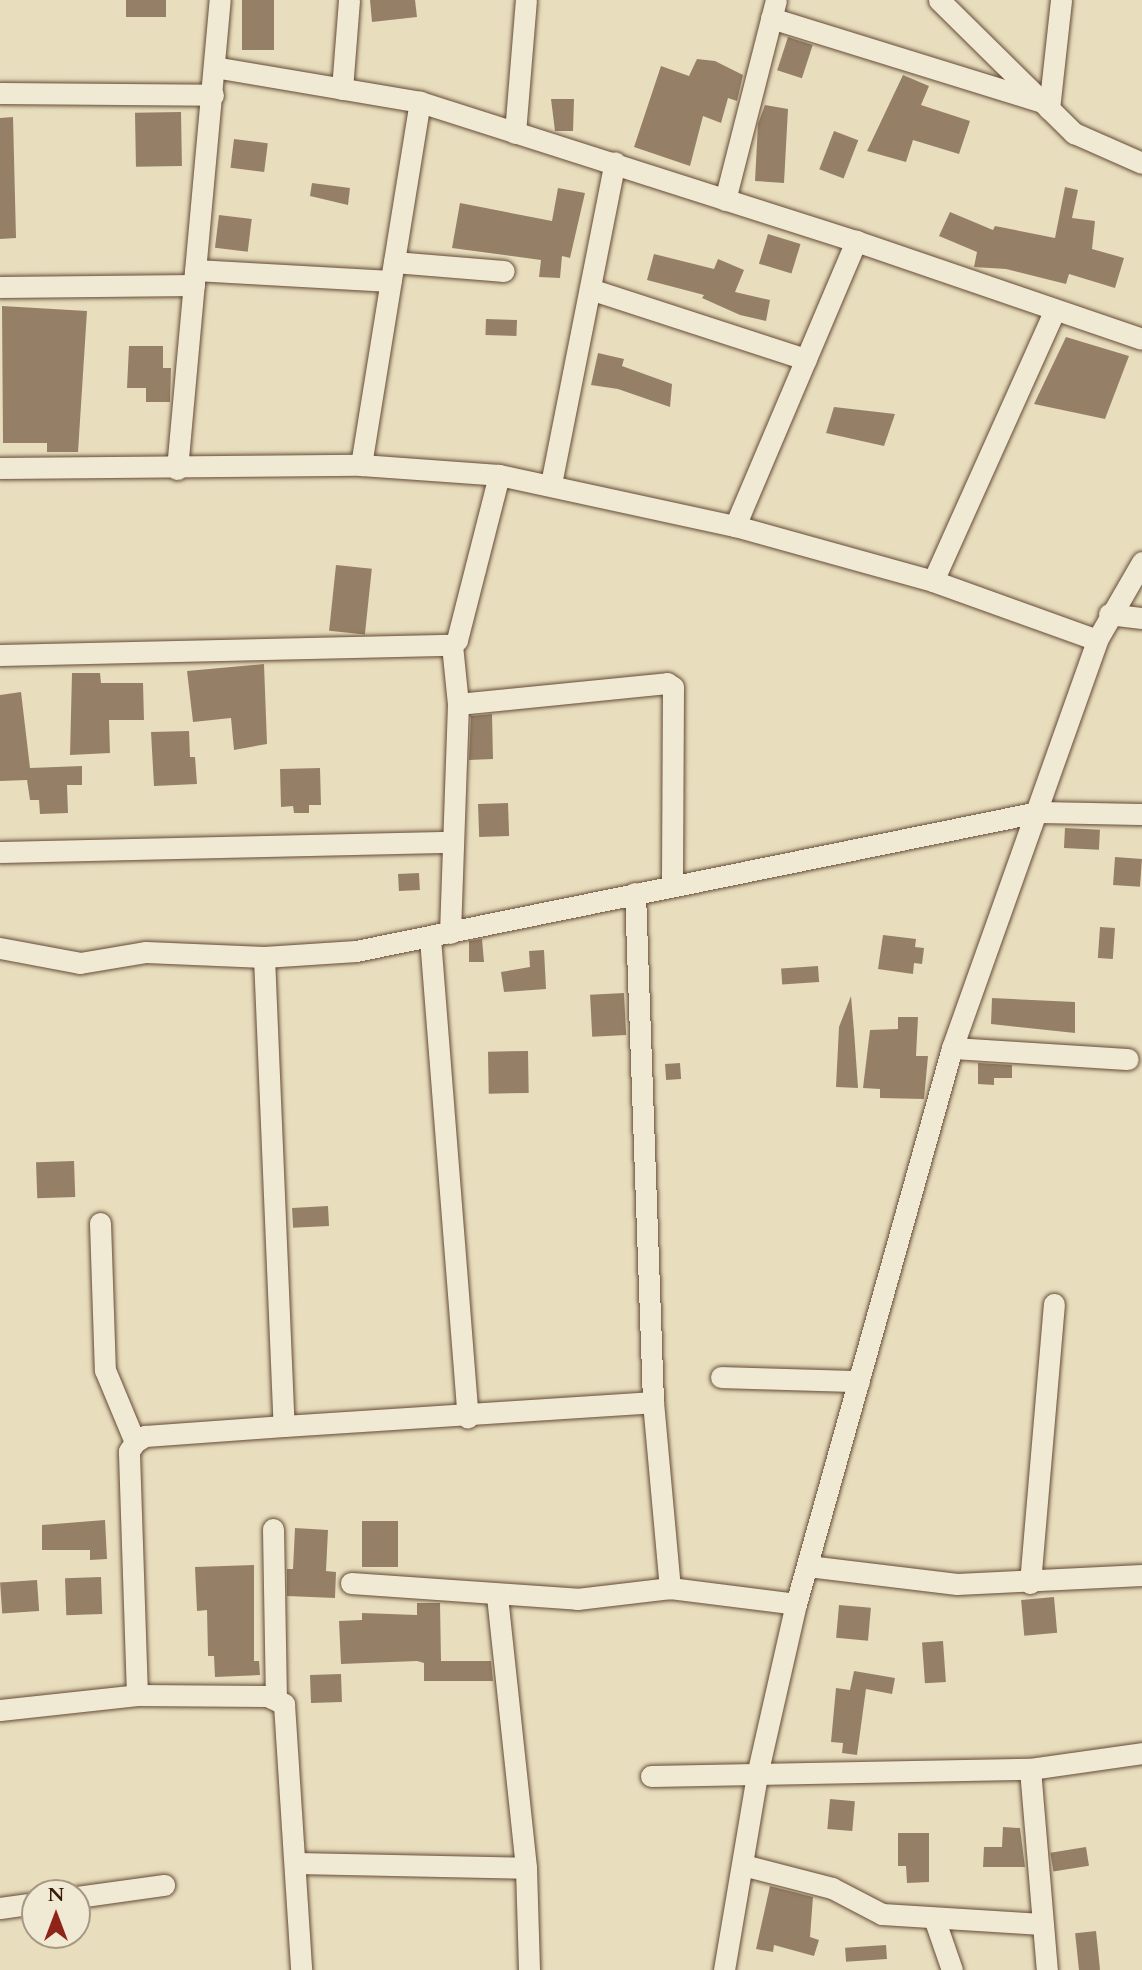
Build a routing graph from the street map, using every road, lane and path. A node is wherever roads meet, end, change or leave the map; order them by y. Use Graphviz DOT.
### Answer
graph roads {
  1 [pos="220,0"];
  2 [pos="349,0"];
  3 [pos="526,0"];
  4 [pos="1061,0"];
  5 [pos="948,3"];
  6 [pos="774,9"];
  7 [pos="214,67"];
  8 [pos="342,89"];
  9 [pos="0,93"];
  10 [pos="213,95"];
  11 [pos="420,102"];
  12 [pos="1046,105"];
  13 [pos="515,133"];
  14 [pos="615,162"];
  15 [pos="1142,163"];
  16 [pos="725,200"];
  17 [pos="856,241"];
  18 [pos="504,271"];
  19 [pos="392,272"];
  20 [pos="195,277"];
  21 [pos="0,287"];
  22 [pos="590,289"];
  23 [pos="1055,310"];
  24 [pos="1142,340"];
  25 [pos="806,359"];
  26 [pos="360,465"];
  27 [pos="0,468"];
  28 [pos="177,469"];
  29 [pos="499,475"];
  30 [pos="551,484"];
  31 [pos="735,526"];
  32 [pos="1142,562"];
  33 [pos="933,581"];
  34 [pos="1109,614"];
  35 [pos="1142,618"];
  36 [pos="1097,640"];
  37 [pos="452,645"];
  38 [pos="0,655"];
  39 [pos="458,704"];
  40 [pos="1038,812"];
  41 [pos="1142,814"];
  42 [pos="453,842"];
  43 [pos="0,852"];
  44 [pos="672,884"];
  45 [pos="635,893"];
  46 [pos="440,936"];
  47 [pos="0,948"];
  48 [pos="264,957"];
  49 [pos="952,1048"];
  50 [pos="1128,1059"];
  51 [pos="100,1223"];
  52 [pos="1054,1304"];
  53 [pos="721,1377"];
  54 [pos="859,1381"];
  55 [pos="653,1402"];
  56 [pos="468,1417"];
  57 [pos="284,1426"];
  58 [pos="135,1442"];
  59 [pos="274,1529"];
  60 [pos="808,1566"];
  61 [pos="1142,1575"];
  62 [pos="351,1583"];
  63 [pos="1030,1583"];
  64 [pos="670,1588"];
  65 [pos="497,1597"];
  66 [pos="796,1604"];
  67 [pos="137,1695"];
  68 [pos="276,1698"];
  69 [pos="0,1710"];
  70 [pos="1142,1753"];
  71 [pos="1030,1769"];
  72 [pos="757,1775"];
  73 [pos="651,1776"];
  74 [pos="295,1863"];
  75 [pos="743,1865"];
  76 [pos="526,1868"];
  77 [pos="164,1885"];
  78 [pos="91,1895"];
  79 [pos="21,1905"];
  80 [pos="0,1908"];
  81 [pos="934,1919"];
  82 [pos="1042,1924"];
  83 [pos="301,1970"];
  84 [pos="529,1970"];
  85 [pos="724,1970"];
  86 [pos="952,1970"];
  87 [pos="1047,1970"];
  1 -- 7 [label="street"];
  2 -- 8 [label="street"];
  3 -- 13 [label="street"];
  4 -- 12 [label="street"];
  5 -- 12 [label="street"];
  6 -- 12 [label="street"];
  6 -- 16 [label="street"];
  7 -- 8 [label="street"];
  7 -- 10 [label="street"];
  8 -- 11 [label="street"];
  9 -- 10 [label="street"];
  10 -- 20 [label="street"];
  11 -- 13 [label="street"];
  11 -- 19 [label="street"];
  12 -- 15 [label="street"];
  13 -- 14 [label="street"];
  14 -- 16 [label="street"];
  14 -- 22 [label="street"];
  16 -- 17 [label="street"];
  17 -- 23 [label="street"];
  17 -- 25 [label="street"];
  18 -- 19 [label="street"];
  19 -- 20 [label="street"];
  19 -- 26 [label="street"];
  20 -- 21 [label="street"];
  20 -- 28 [label="street"];
  22 -- 25 [label="street"];
  22 -- 30 [label="street"];
  23 -- 24 [label="street"];
  23 -- 33 [label="street"];
  25 -- 31 [label="street"];
  26 -- 28 [label="street"];
  26 -- 29 [label="street"];
  27 -- 28 [label="street"];
  29 -- 30 [label="street"];
  29 -- 37 [label="street"];
  30 -- 31 [label="street"];
  31 -- 33 [label="street"];
  32 -- 34 [label="street"];
  33 -- 36 [label="street"];
  34 -- 35 [label="street"];
  34 -- 36 [label="street"];
  36 -- 40 [label="street"];
  37 -- 38 [label="street"];
  37 -- 39 [label="street"];
  39 -- 42 [label="street"];
  39 -- 44 [label="street"];
  40 -- 41 [label="street"];
  40 -- 44 [label="street"];
  40 -- 49 [label="street"];
  42 -- 43 [label="street"];
  42 -- 46 [label="street"];
  44 -- 45 [label="street"];
  45 -- 46 [label="street"];
  45 -- 55 [label="street"];
  46 -- 48 [label="street"];
  46 -- 56 [label="street"];
  47 -- 48 [label="street"];
  48 -- 57 [label="street"];
  49 -- 50 [label="street"];
  49 -- 54 [label="street"];
  51 -- 58 [label="street"];
  52 -- 63 [label="street"];
  53 -- 54 [label="street"];
  54 -- 60 [label="street"];
  55 -- 56 [label="street"];
  55 -- 64 [label="street"];
  56 -- 57 [label="street"];
  57 -- 58 [label="street"];
  58 -- 67 [label="street"];
  59 -- 68 [label="street"];
  60 -- 63 [label="street"];
  60 -- 66 [label="street"];
  61 -- 63 [label="street"];
  62 -- 65 [label="street"];
  64 -- 65 [label="street"];
  64 -- 66 [label="street"];
  65 -- 76 [label="street"];
  66 -- 72 [label="street"];
  67 -- 68 [label="street"];
  67 -- 69 [label="street"];
  68 -- 74 [label="street"];
  70 -- 71 [label="street"];
  71 -- 72 [label="street"];
  71 -- 82 [label="street"];
  72 -- 73 [label="street"];
  72 -- 75 [label="street"];
  74 -- 76 [label="street"];
  74 -- 83 [label="street"];
  75 -- 81 [label="street"];
  75 -- 85 [label="street"];
  76 -- 84 [label="street"];
  77 -- 78 [label="street"];
  79 -- 80 [label="street"];
  81 -- 82 [label="street"];
  81 -- 86 [label="street"];
  82 -- 87 [label="street"];
}
